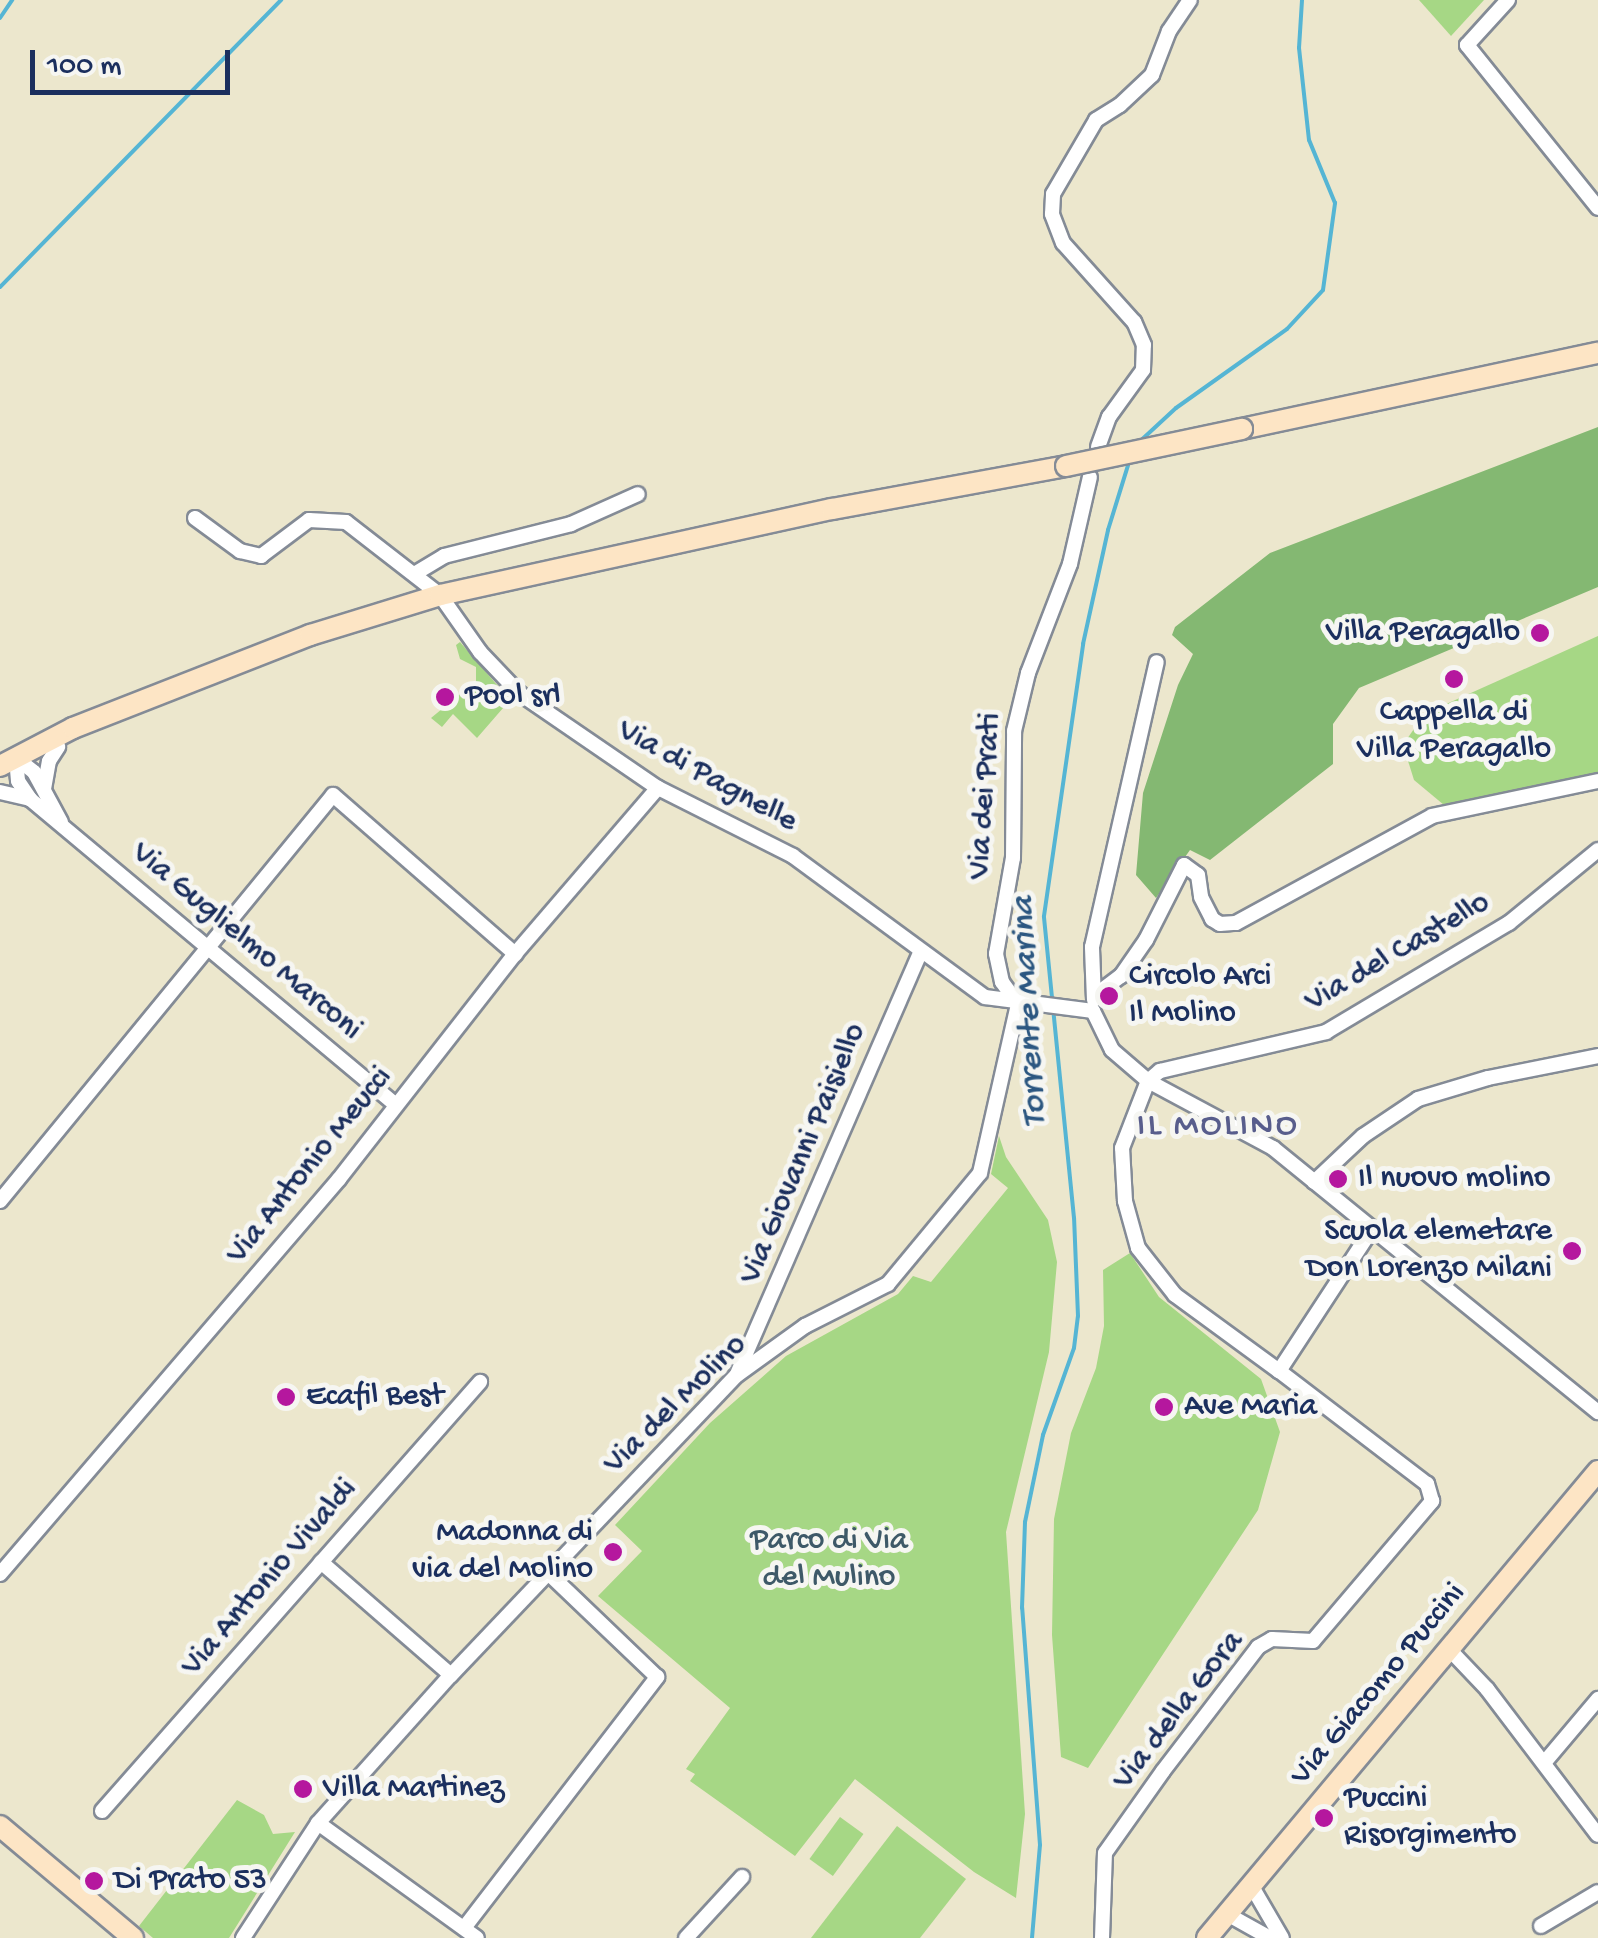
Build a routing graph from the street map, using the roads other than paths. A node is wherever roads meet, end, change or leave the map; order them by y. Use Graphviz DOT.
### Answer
graph roads {
  1 [pos="1190,0"];
  2 [pos="1508,0"];
  3 [pos="1598,208"];
  4 [pos="1598,353"];
  5 [pos="1098,447"];
  6 [pos="1090,477"];
  7 [pos="638,494"];
  8 [pos="195,518"];
  9 [pos="416,573"];
  10 [pos="440,595"];
  11 [pos="1157,662"];
  12 [pos="124,710"];
  13 [pos="58,748"];
  14 [pos="11,767"];
  15 [pos="1598,782"];
  16 [pos="658,788"];
  17 [pos="44,790"];
  18 [pos="0,792"];
  19 [pos="30,799"];
  20 [pos="61,822"];
  21 [pos="1598,850"];
  22 [pos="208,946"];
  23 [pos="515,954"];
  24 [pos="920,954"];
  25 [pos="1023,1005"];
  26 [pos="1089,1005"];
  27 [pos="1598,1056"];
  28 [pos="1148,1081"];
  29 [pos="395,1104"];
  30 [pos="1314,1182"];
  31 [pos="0,1201"];
  32 [pos="1372,1228"];
  33 [pos="1279,1371"];
  34 [pos="737,1375"];
  35 [pos="480,1382"];
  36 [pos="1598,1412"];
  37 [pos="1598,1471"];
  38 [pos="321,1562"];
  39 [pos="548,1573"];
  40 [pos="0,1574"];
  41 [pos="1448,1648"];
  42 [pos="451,1674"];
  43 [pos="1598,1699"];
  44 [pos="1544,1762"];
  45 [pos="102,1811"];
  46 [pos="318,1823"];
  47 [pos="0,1826"];
  48 [pos="1598,1835"];
  49 [pos="742,1877"];
  50 [pos="1251,1885"];
  51 [pos="1598,1892"];
  52 [pos="1227,1914"];
  53 [pos="1541,1926"];
  54 [pos="470,1933"];
  55 [pos="133,1938"];
  56 [pos="243,1938"];
  57 [pos="686,1938"];
  58 [pos="1102,1938"];
  59 [pos="1207,1938"];
  60 [pos="1270,1938"];
  61 [pos="1282,1938"];
  1 -- 5 [label="street"];
  2 -- 3 [label="street"];
  4 -- 10 [label="main road, bridge"];
  6 -- 25 [label="street, Via dei Prati"];
  7 -- 9 [label="street"];
  8 -- 9 [label="street, Via di Pagnelle"];
  9 -- 10 [label="street, Via di Pagnelle"];
  10 -- 12 [label="main road"];
  10 -- 16 [label="street, Via di Pagnelle"];
  11 -- 26 [label="street"];
  12 -- 13 [label="main road"];
  12 -- 14 [label="main road"];
  13 -- 14 [label="main road"];
  13 -- 17 [label="street"];
  14 -- 17 [label="street, Via Guglielmo Marconi"];
  14 -- 19 [label="street, Via Guglielmo Marconi"];
  15 -- 26 [label="street"];
  16 -- 23 [label="street, Via Antonio Meucci"];
  16 -- 24 [label="street, Via di Pagnelle"];
  17 -- 20 [label="street, Via Guglielmo Marconi"];
  18 -- 19 [label="street, Via Guglielmo Marconi"];
  19 -- 20 [label="street, Via Guglielmo Marconi"];
  20 -- 22 [label="street, Via Guglielmo Marconi"];
  21 -- 28 [label="street, Via del Castello"];
  22 -- 23 [label="street"];
  22 -- 29 [label="street, Via Guglielmo Marconi"];
  22 -- 31 [label="street"];
  23 -- 29 [label="street, Via Antonio Meucci"];
  24 -- 25 [label="street, Via di Pagnelle"];
  24 -- 34 [label="street, Via Giovanni Paisiello"];
  25 -- 26 [label="street"];
  25 -- 34 [label="street, Via del Molino"];
  26 -- 28 [label="street"];
  27 -- 30 [label="street"];
  28 -- 30 [label="street"];
  28 -- 33 [label="street"];
  29 -- 40 [label="street, Via Antonio Meucci"];
  30 -- 32 [label="street"];
  32 -- 33 [label="street"];
  32 -- 36 [label="street"];
  33 -- 58 [label="street, Via della Gora"];
  34 -- 39 [label="street, Via del Molino"];
  35 -- 38 [label="street, Via Antonio Vivaldi"];
  37 -- 41 [label="main road, Via Giacomo Puccini"];
  38 -- 42 [label="street"];
  38 -- 45 [label="street, Via Antonio Vivaldi"];
  39 -- 42 [label="street, Via del Molino"];
  39 -- 54 [label="street"];
  41 -- 44 [label="street"];
  41 -- 50 [label="main road, Via Giacomo Puccini"];
  42 -- 46 [label="street, Via del Molino"];
  43 -- 44 [label="street"];
  44 -- 48 [label="street"];
  46 -- 54 [label="street"];
  46 -- 56 [label="street, Via del Molino"];
  47 -- 55 [label="main road"];
  49 -- 57 [label="street"];
  50 -- 52 [label="main road, Via Giacomo Puccini"];
  50 -- 61 [label="street"];
  51 -- 53 [label="street"];
  52 -- 59 [label="main road, Via Giacomo Puccini"];
  52 -- 60 [label="street"];
}
